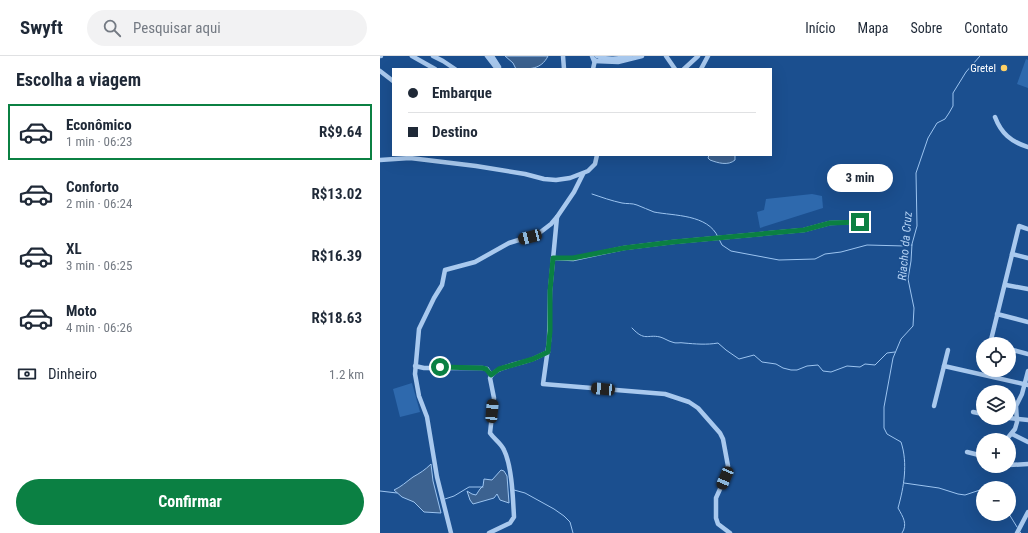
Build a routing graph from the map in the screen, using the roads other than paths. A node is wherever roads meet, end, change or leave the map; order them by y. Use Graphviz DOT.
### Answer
graph roads {
  1 [pos="412,56"];
  2 [pos="435,56"];
  3 [pos="488,56"];
  4 [pos="492,56"];
  5 [pos="563,56"];
  6 [pos="630,56"];
  7 [pos="642,56"];
  8 [pos="666,56"];
  9 [pos="698,56"];
  10 [pos="708,56"];
  11 [pos="595,57"];
  12 [pos="613,59"];
  13 [pos="433,68"];
  14 [pos="453,68"];
  15 [pos="497,68"];
  16 [pos="498,68"];
  17 [pos="564,68"];
  18 [pos="593,68"];
  19 [pos="674,68"];
  20 [pos="685,68"];
  21 [pos="702,68"];
  22 [pos="380,71"];
  23 [pos="392,81"];
  24 [pos="995,117"];
  25 [pos="1028,147"];
  26 [pos="597,156"];
  27 [pos="380,160"];
  28 [pos="583,174"];
  29 [pos="557,217"];
  30 [pos="860,222"];
  31 [pos="1028,229"];
  32 [pos="1012,254"];
  33 [pos="553,258"];
  34 [pos="1028,258"];
  35 [pos="1006,284"];
  36 [pos="1028,289"];
  37 [pos="997,314"];
  38 [pos="1028,322"];
  39 [pos="992,337"];
  40 [pos="948,350"];
  41 [pos="1016,351"];
  42 [pos="548,352"];
  43 [pos="1028,354"];
  44 [pos="415,366"];
  45 [pos="944,366"];
  46 [pos="1028,371"];
  47 [pos="976,374"];
  48 [pos="491,375"];
  49 [pos="990,377"];
  50 [pos="1026,385"];
  51 [pos="934,406"];
  52 [pos="1016,406"];
  53 [pos="973,412"];
  54 [pos="976,413"];
  55 [pos="1016,419"];
  56 [pos="1028,420"];
  57 [pos="1016,436"];
  58 [pos="1028,442"];
  59 [pos="966,452"];
  60 [pos="976,454"];
  61 [pos="1028,464"];
  62 [pos="1016,465"];
  63 [pos="1027,515"];
  64 [pos="451,533"];
  65 [pos="489,533"];
  66 [pos="730,533"];
  67 [pos="1017,533"];
  1 -- 13 [label="street"];
  2 -- 14 [label="street"];
  3 -- 15 [label="street"];
  4 -- 16 [label="street"];
  5 -- 17 [label="street"];
  6 -- 12 [label="street"];
  7 -- 12 [label="street"];
  8 -- 19 [label="street"];
  9 -- 20 [label="street"];
  10 -- 21 [label="street"];
  11 -- 12 [label="street"];
  11 -- 18 [label="street"];
  22 -- 23 [label="street"];
  24 -- 25 [label="street"];
  26 -- 28 [label="street"];
  27 -- 28 [label="street"];
  28 -- 29 [label="street"];
  29 -- 33 [label="street"];
  29 -- 44 [label="street"];
  30 -- 33 [label="street"];
  31 -- 32 [label="street"];
  32 -- 34 [label="street"];
  32 -- 35 [label="street"];
  33 -- 42 [label="street"];
  35 -- 36 [label="street"];
  35 -- 37 [label="street"];
  37 -- 38 [label="street"];
  37 -- 39 [label="street"];
  40 -- 45 [label="street"];
  41 -- 43 [label="street"];
  42 -- 48 [label="street"];
  42 -- 66 [label="street"];
  44 -- 48 [label="street"];
  44 -- 64 [label="street"];
  45 -- 47 [label="street"];
  45 -- 51 [label="street"];
  46 -- 50 [label="street"];
  48 -- 65 [label="street"];
  49 -- 50 [label="street"];
  50 -- 52 [label="street"];
  53 -- 54 [label="street"];
  55 -- 56 [label="street"];
  57 -- 58 [label="street"];
  59 -- 60 [label="street"];
  61 -- 62 [label="street"];
  63 -- 67 [label="street"];
}
